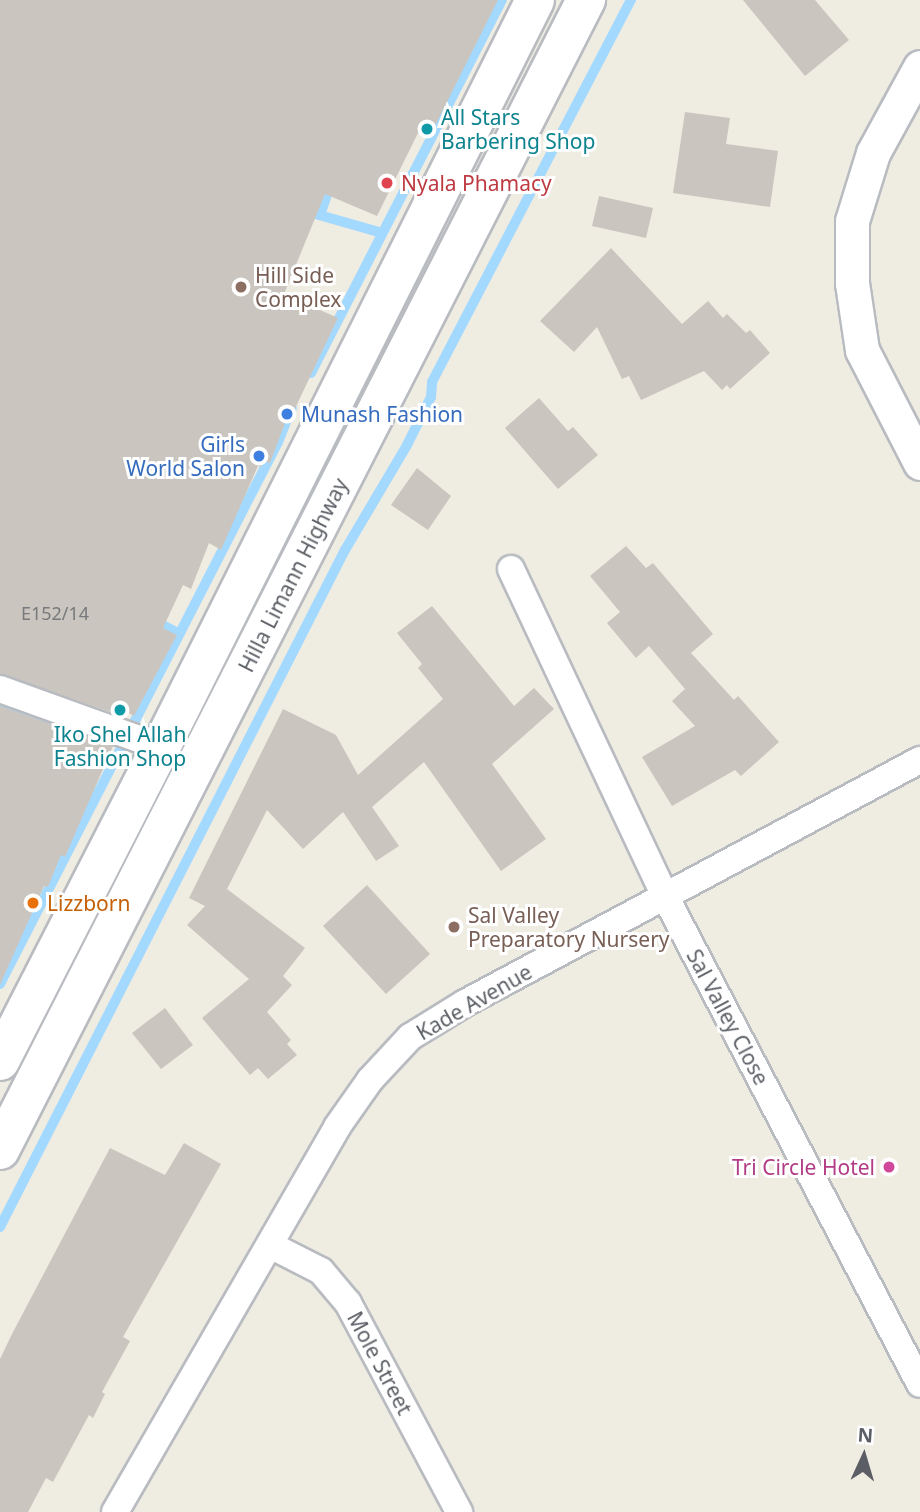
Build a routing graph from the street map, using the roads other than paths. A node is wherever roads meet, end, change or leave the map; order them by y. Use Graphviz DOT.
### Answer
graph roads {
  1 [pos="535,0"];
  2 [pos="586,0"];
  3 [pos="920,67"];
  4 [pos="920,463"];
  5 [pos="511,569"];
  6 [pos="0,689"];
  7 [pos="161,747"];
  8 [pos="920,760"];
  9 [pos="666,898"];
  10 [pos="0,1061"];
  11 [pos="0,1150"];
  12 [pos="270,1245"];
  13 [pos="920,1384"];
  14 [pos="115,1512"];
  15 [pos="459,1512"];
  1 -- 7 [label="main road, Hilla Limann Highway"];
  2 -- 11 [label="main road, Hilla Limann Highway"];
  3 -- 4 [label="street"];
  5 -- 9 [label="street, Sal Valley Close"];
  6 -- 7 [label="street"];
  7 -- 10 [label="main road, Hilla Limann Highway"];
  8 -- 9 [label="street, Kade Avenue"];
  9 -- 12 [label="street, Kade Avenue"];
  9 -- 13 [label="street, Sal Valley Close"];
  12 -- 14 [label="street, Kade Avenue"];
  12 -- 15 [label="street, Mole Street"];
}
